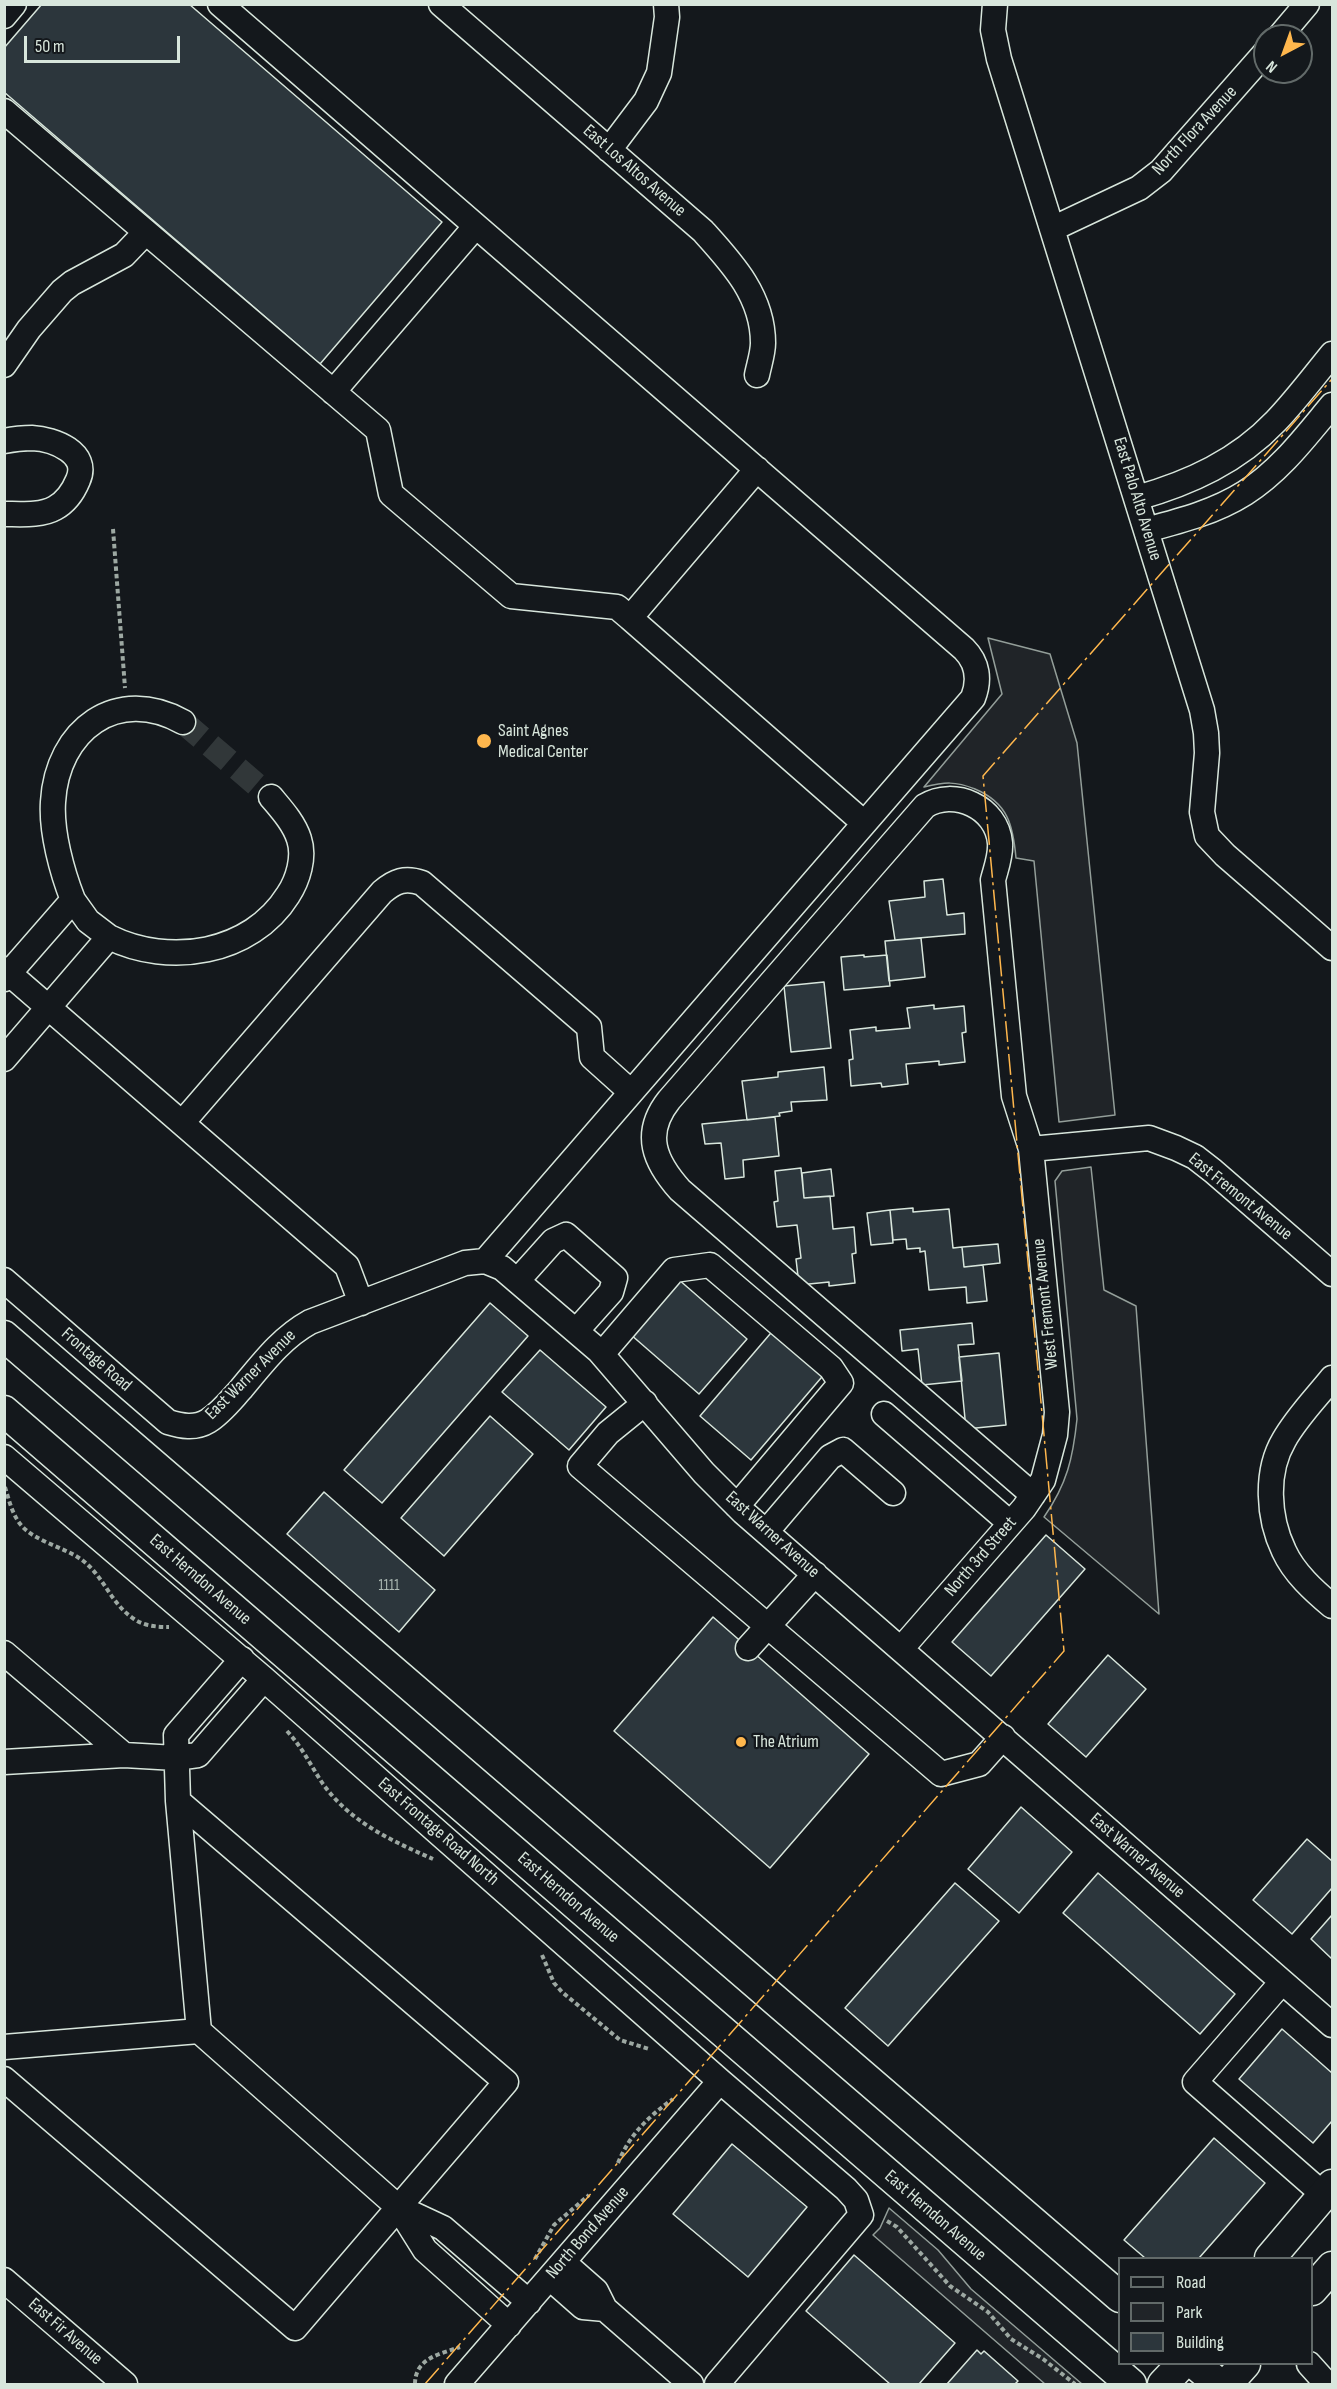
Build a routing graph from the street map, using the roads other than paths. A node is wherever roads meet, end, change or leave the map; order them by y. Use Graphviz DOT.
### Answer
graph roads {
  1 [pos="14,4"];
  2 [pos="220,4"];
  3 [pos="441,4"];
  4 [pos="666,4"];
  5 [pos="995,4"];
  6 [pos="1307,4"];
  7 [pos="4,16"];
  8 [pos="1290,24"];
  9 [pos="1253,67"];
  10 [pos="4,111"];
  11 [pos="609,150"];
  12 [pos="475,227"];
  13 [pos="1052,229"];
  14 [pos="146,232"];
  15 [pos="1332,354"];
  16 [pos="4,365"];
  17 [pos="757,375"];
  18 [pos="333,392"];
  19 [pos="1332,405"];
  20 [pos="4,441"];
  21 [pos="757,469"];
  22 [pos="1137,498"];
  23 [pos="4,514"];
  24 [pos="1146,530"];
  25 [pos="630,618"];
  26 [pos="183,722"];
  27 [pos="271,797"];
  28 [pos="864,823"];
  29 [pos="73,900"];
  30 [pos="109,937"];
  31 [pos="1332,948"];
  32 [pos="6,974"];
  33 [pos="49,1008"];
  34 [pos="4,1059"];
  35 [pos="632,1092"];
  36 [pos="182,1123"];
  37 [pos="1031,1149"];
  38 [pos="485,1261"];
  39 [pos="1332,1274"];
  40 [pos="518,1280"];
  41 [pos="4,1281"];
  42 [pos="361,1303"];
  43 [pos="577,1330"];
  44 [pos="4,1336"];
  45 [pos="602,1354"];
  46 [pos="1332,1378"];
  47 [pos="645,1403"];
  48 [pos="4,1411"];
  49 [pos="884,1414"];
  50 [pos="193,1426"];
  51 [pos="4,1457"];
  52 [pos="1051,1458"];
  53 [pos="893,1493"];
  54 [pos="1033,1495"];
  55 [pos="737,1506"];
  56 [pos="1010,1523"];
  57 [pos="766,1532"];
  58 [pos="815,1574"];
  59 [pos="1332,1606"];
  60 [pos="768,1626"];
  61 [pos="748,1648"];
  62 [pos="901,1649"];
  63 [pos="4,1653"];
  64 [pos="242,1659"];
  65 [pos="264,1679"];
  66 [pos="1003,1737"];
  67 [pos="124,1755"];
  68 [pos="176,1758"];
  69 [pos="4,1761"];
  70 [pos="178,1801"];
  71 [pos="1282,1982"];
  72 [pos="1332,2025"];
  73 [pos="199,2031"];
  74 [pos="4,2048"];
  75 [pos="4,2079"];
  76 [pos="720,2081"];
  77 [pos="1328,2190"];
  78 [pos="398,2207"];
  79 [pos="1272,2257"];
  80 [pos="556,2270"];
  81 [pos="4,2280"];
  82 [pos="521,2295"];
  83 [pos="1118,2296"];
  84 [pos="509,2325"];
  85 [pos="1181,2365"];
  86 [pos="1197,2365"];
  87 [pos="1244,2365"];
  88 [pos="1310,2365"];
  89 [pos="125,2385"];
  90 [pos="457,2385"];
  91 [pos="691,2385"];
  92 [pos="717,2385"];
  93 [pos="1131,2385"];
  94 [pos="1163,2385"];
  95 [pos="1219,2385"];
  96 [pos="1227,2385"];
  97 [pos="1327,2385"];
  1 -- 7 [label="street"];
  2 -- 12 [label="street"];
  3 -- 11 [label="street, East Los Altos Avenue"];
  4 -- 11 [label="street"];
  5 -- 13 [label="street, East Palo Alto Avenue"];
  6 -- 8 [label="street"];
  9 -- 13 [label="street, North Flora Avenue"];
  10 -- 14 [label="street"];
  11 -- 17 [label="street, East Los Altos Avenue"];
  12 -- 18 [label="street"];
  12 -- 21 [label="street"];
  13 -- 22 [label="street, East Palo Alto Avenue"];
  14 -- 16 [label="street"];
  14 -- 18 [label="street"];
  15 -- 22 [label="street"];
  18 -- 25 [label="street"];
  19 -- 24 [label="street"];
  20 -- 23 [label="street"];
  21 -- 25 [label="street"];
  21 -- 28 [label="street"];
  22 -- 24 [label="street, East Palo Alto Avenue"];
  24 -- 31 [label="street, East Palo Alto Avenue"];
  25 -- 28 [label="street"];
  26 -- 29 [label="street"];
  27 -- 30 [label="street"];
  28 -- 35 [label="street"];
  29 -- 30 [label="street"];
  29 -- 32 [label="street"];
  30 -- 33 [label="street"];
  32 -- 33 [label="street"];
  33 -- 34 [label="street"];
  33 -- 36 [label="street"];
  35 -- 36 [label="street"];
  35 -- 38 [label="street"];
  36 -- 42 [label="street"];
  37 -- 39 [label="street, East Fremont Avenue"];
  37 -- 52 [label="street, West Fremont Avenue"];
  37 -- 54 [label="street, West Fremont Avenue"];
  38 -- 40 [label="street, East Warner Avenue"];
  38 -- 42 [label="street, East Warner Avenue"];
  40 -- 43 [label="street, East Warner Avenue"];
  40 -- 43 [label="street"];
  41 -- 50 [label="street, Frontage Road"];
  42 -- 50 [label="street, East Warner Avenue"];
  43 -- 45 [label="street, East Warner Avenue"];
  44 -- 83 [label="main road"];
  45 -- 47 [label="street, East Warner Avenue"];
  45 -- 55 [label="street"];
  46 -- 59 [label="street"];
  47 -- 55 [label="street, East Warner Avenue"];
  47 -- 60 [label="street"];
  48 -- 93 [label="main road, East Herndon Avenue"];
  49 -- 56 [label="street"];
  51 -- 64 [label="street, East Frontage Road North"];
  52 -- 54 [label="street, North 3rd Street"];
  53 -- 57 [label="street"];
  54 -- 56 [label="street, North 3rd Street"];
  55 -- 57 [label="street, East Warner Avenue"];
  56 -- 62 [label="street, North 3rd Street"];
  57 -- 58 [label="street, East Warner Avenue"];
  58 -- 60 [label="street"];
  58 -- 62 [label="street, East Warner Avenue"];
  60 -- 61 [label="street"];
  60 -- 66 [label="street"];
  62 -- 66 [label="street, East Warner Avenue"];
  63 -- 67 [label="street"];
  64 -- 65 [label="street, East Frontage Road North"];
  64 -- 68 [label="street"];
  65 -- 68 [label="street"];
  65 -- 76 [label="street, East Frontage Road North"];
  66 -- 71 [label="street, East Warner Avenue"];
  67 -- 68 [label="street"];
  67 -- 69 [label="street"];
  68 -- 70 [label="street"];
  70 -- 73 [label="street"];
  70 -- 78 [label="street"];
  71 -- 72 [label="street, East Warner Avenue"];
  71 -- 77 [label="street"];
  73 -- 74 [label="street"];
  73 -- 78 [label="street"];
  75 -- 78 [label="street"];
  76 -- 80 [label="street, North Bond Avenue"];
  76 -- 92 [label="street, East Frontage Road North"];
  77 -- 79 [label="main road"];
  78 -- 82 [label="street"];
  78 -- 84 [label="street"];
  80 -- 82 [label="street, North Bond Avenue"];
  80 -- 91 [label="street"];
  81 -- 89 [label="street, East Fir Avenue"];
  82 -- 84 [label="street, North Bond Avenue"];
  84 -- 90 [label="street, North Bond Avenue"];
  85 -- 94 [label="main road"];
  86 -- 95 [label="main road"];
  87 -- 96 [label="main road"];
  88 -- 97 [label="street"];
}
